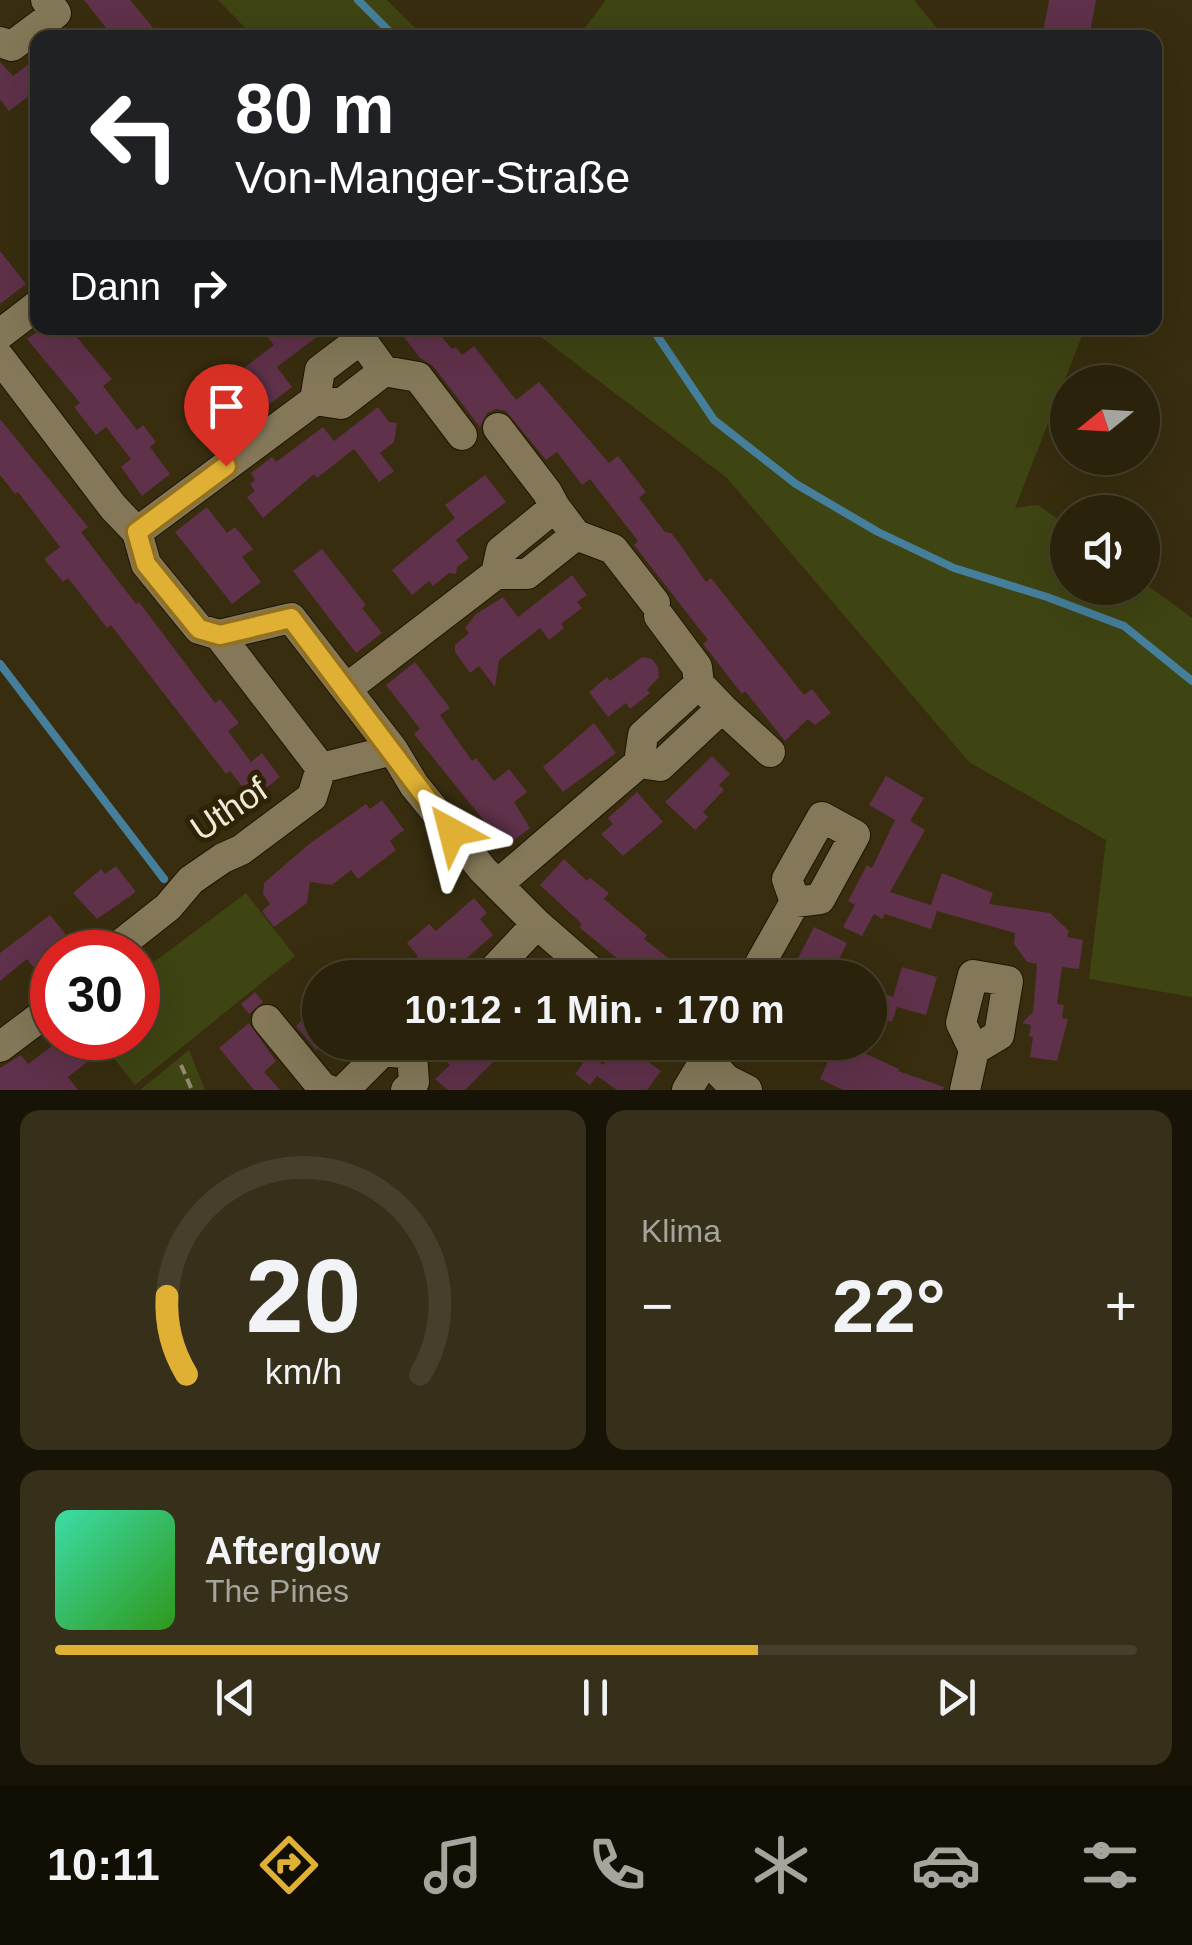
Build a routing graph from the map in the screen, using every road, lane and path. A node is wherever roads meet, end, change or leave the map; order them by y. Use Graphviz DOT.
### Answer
graph roads {
  1 [pos="46,0"];
  2 [pos="33,30"];
  3 [pos="30,32"];
  4 [pos="0,42"];
  5 [pos="30,311"];
  6 [pos="0,334"];
  7 [pos="358,335"];
  8 [pos="361,335"];
  9 [pos="0,358"];
  10 [pos="384,371"];
  11 [pos="315,400"];
  12 [pos="498,428"];
  13 [pos="462,435"];
  14 [pos="555,507"];
  15 [pos="137,532"];
  16 [pos="576,535"];
  17 [pos="496,574"];
  18 [pos="220,635"];
  19 [pos="699,684"];
  20 [pos="346,689"];
  21 [pos="722,708"];
  22 [pos="392,750"];
  23 [pos="770,752"];
  24 [pos="639,763"];
  25 [pos="321,768"];
  26 [pos="498,884"];
  27 [pos="795,902"];
  28 [pos="538,924"];
  29 [pos="138,930"];
  30 [pos="503,960"];
  31 [pos="579,960"];
  32 [pos="762,960"];
  33 [pos="267,1020"];
  34 [pos="30,1024"];
  35 [pos="0,1047"];
  36 [pos="974,1050"];
  37 [pos="374,1060"];
  38 [pos="416,1060"];
  39 [pos="699,1060"];
  40 [pos="713,1060"];
  41 [pos="181,1065"];
  42 [pos="192,1090"];
  43 [pos="328,1090"];
  44 [pos="344,1090"];
  45 [pos="406,1090"];
  46 [pos="687,1090"];
  47 [pos="747,1090"];
  48 [pos="965,1090"];
  1 -- 2 [label="street"];
  3 -- 4 [label="street"];
  5 -- 6 [label="street"];
  7 -- 11 [label="street"];
  8 -- 10 [label="street"];
  9 -- 15 [label="street"];
  10 -- 11 [label="street"];
  10 -- 13 [label="street"];
  11 -- 15 [label="street"];
  12 -- 14 [label="street"];
  14 -- 16 [label="street"];
  14 -- 17 [label="street"];
  15 -- 18 [label="street"];
  16 -- 17 [label="street"];
  16 -- 19 [label="street"];
  17 -- 20 [label="street"];
  18 -- 20 [label="street"];
  18 -- 25 [label="street"];
  19 -- 21 [label="street"];
  19 -- 24 [label="street"];
  20 -- 22 [label="street"];
  21 -- 23 [label="street"];
  21 -- 24 [label="street"];
  22 -- 25 [label="street"];
  22 -- 26 [label="street"];
  24 -- 26 [label="street"];
  25 -- 29 [label="street, Uthof"];
  26 -- 28 [label="street"];
  27 -- 32 [label="street"];
  28 -- 30 [label="street"];
  28 -- 31 [label="street"];
  33 -- 43 [label="street"];
  34 -- 35 [label="street"];
  36 -- 48 [label="street"];
  37 -- 44 [label="street"];
  38 -- 45 [label="street"];
  39 -- 46 [label="street"];
  40 -- 47 [label="street"];
  41 -- 42 [label="path"];
}
